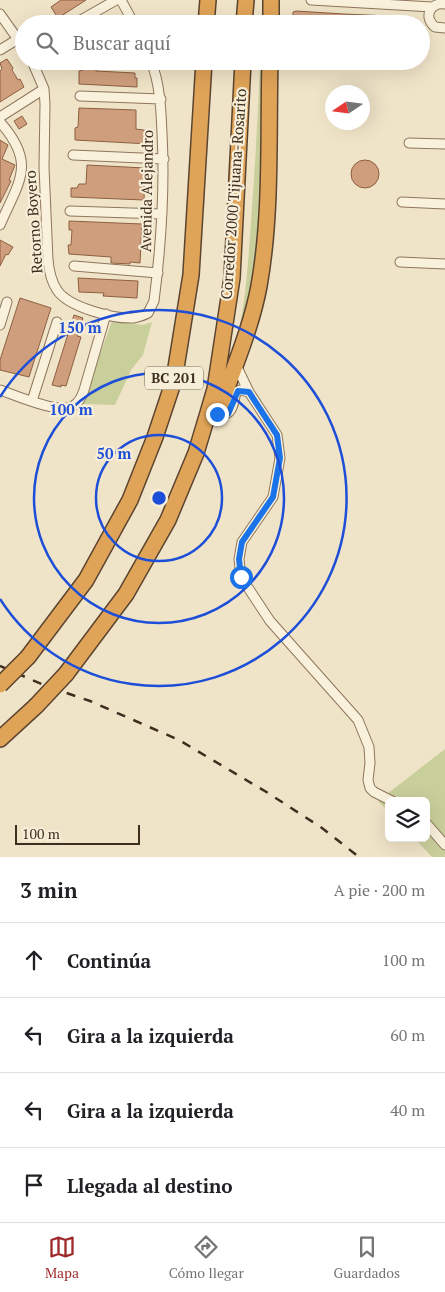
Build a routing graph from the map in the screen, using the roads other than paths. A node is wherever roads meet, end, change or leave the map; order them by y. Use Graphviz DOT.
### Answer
graph roads {
  1 [pos="116,0"];
  2 [pos="121,0"];
  3 [pos="208,0"];
  4 [pos="246,0"];
  5 [pos="271,0"];
  6 [pos="311,0"];
  7 [pos="443,2"];
  8 [pos="432,7"];
  9 [pos="0,14"];
  10 [pos="90,15"];
  11 [pos="129,15"];
  12 [pos="207,15"];
  13 [pos="245,15"];
  14 [pos="271,15"];
  15 [pos="428,15"];
  16 [pos="430,21"];
  17 [pos="445,28"];
  18 [pos="15,35"];
  19 [pos="15,41"];
  20 [pos="0,50"];
  21 [pos="36,70"];
  22 [pos="153,70"];
  23 [pos="203,70"];
  24 [pos="242,70"];
  25 [pos="270,70"];
  26 [pos="44,89"];
  27 [pos="80,96"];
  28 [pos="161,100"];
  29 [pos="0,117"];
  30 [pos="0,122"];
  31 [pos="409,143"];
  32 [pos="445,144"];
  33 [pos="73,155"];
  34 [pos="164,160"];
  35 [pos="402,202"];
  36 [pos="445,204"];
  37 [pos="70,211"];
  38 [pos="162,214"];
  39 [pos="0,225"];
  40 [pos="400,262"];
  41 [pos="445,264"];
  42 [pos="74,266"];
  43 [pos="158,272"];
  44 [pos="7,302"];
  45 [pos="106,314"];
  46 [pos="141,316"];
  47 [pos="57,322"];
  48 [pos="0,325"];
  49 [pos="235,363"];
  50 [pos="0,390"];
  51 [pos="249,392"];
  52 [pos="32,401"];
  53 [pos="212,414"];
  54 [pos="0,685"];
  55 [pos="0,739"];
  56 [pos="385,798"];
  57 [pos="430,828"];
  58 [pos="445,845"];
  1 -- 10 [label="street"];
  2 -- 11 [label="street"];
  3 -- 12 [label="highway"];
  4 -- 13 [label="highway"];
  5 -- 14 [label="highway"];
  6 -- 8 [label="street"];
  7 -- 8 [label="street"];
  8 -- 15 [label="street"];
  9 -- 18 [label="street"];
  16 -- 17 [label="street"];
  19 -- 20 [label="street"];
  21 -- 26 [label="street, Retorno Boyero"];
  22 -- 28 [label="street, Avenida Alejandro"];
  23 -- 54 [label="highway, BC 201, bridge"];
  24 -- 53 [label="highway, Corredor 2000 Tijuana-Rosarito / BC 201"];
  25 -- 49 [label="highway"];
  26 -- 29 [label="street"];
  26 -- 45 [label="street, Retorno Boyero"];
  27 -- 28 [label="street"];
  28 -- 34 [label="street, Avenida Alejandro"];
  30 -- 39 [label="street"];
  31 -- 32 [label="street"];
  33 -- 34 [label="street"];
  34 -- 38 [label="street, Avenida Alejandro"];
  35 -- 36 [label="street"];
  37 -- 38 [label="street"];
  38 -- 43 [label="street, Avenida Alejandro"];
  40 -- 41 [label="street"];
  42 -- 43 [label="street"];
  43 -- 46 [label="street, Avenida Alejandro"];
  44 -- 48 [label="street"];
  45 -- 46 [label="street, Retorno Boyero"];
  45 -- 52 [label="street"];
  47 -- 52 [label="street"];
  49 -- 51 [label="street"];
  49 -- 53 [label="highway"];
  50 -- 52 [label="street"];
  51 -- 53 [label="street"];
  51 -- 56 [label="street"];
  53 -- 55 [label="highway, bridge"];
  57 -- 58 [label="street"];
}
